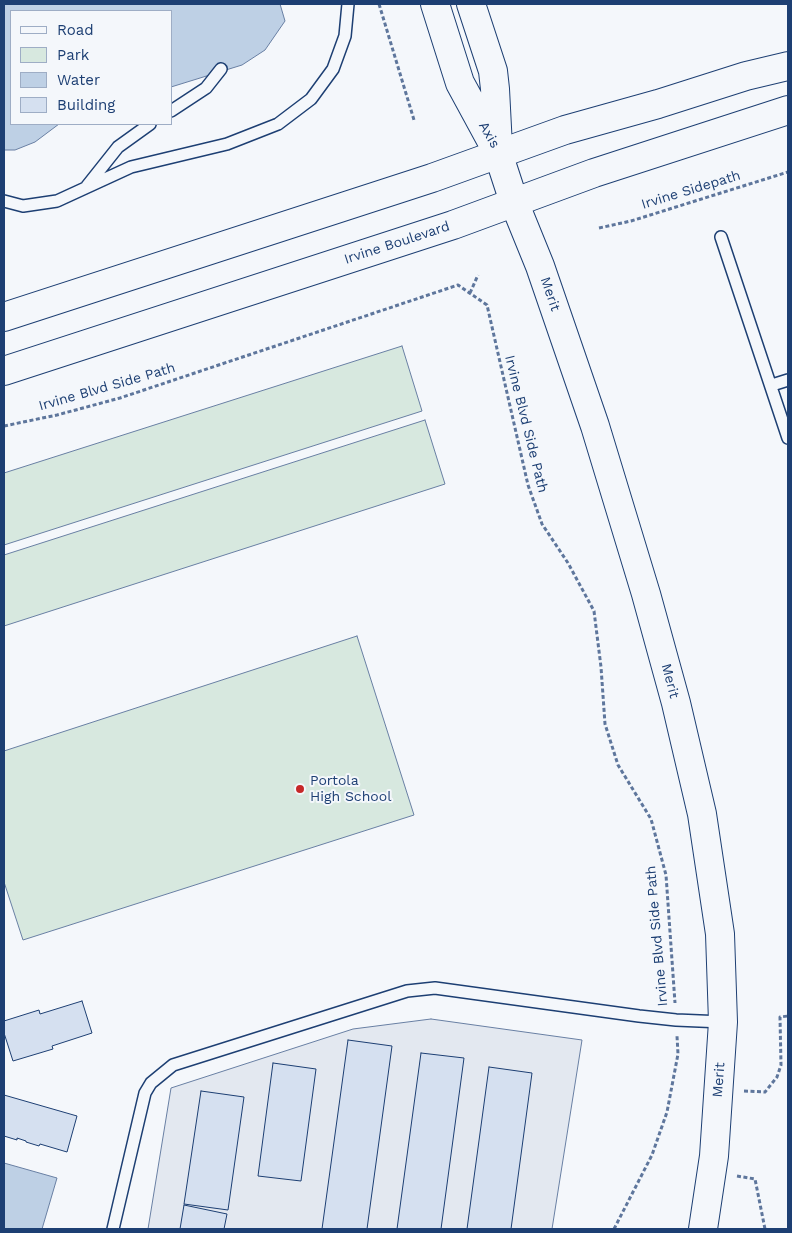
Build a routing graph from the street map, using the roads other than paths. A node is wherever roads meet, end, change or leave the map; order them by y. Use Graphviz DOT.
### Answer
graph roads {
  1 [pos="348,4"];
  2 [pos="435,4"];
  3 [pos="471,4"];
  4 [pos="788,66"];
  5 [pos="221,69"];
  6 [pos="172,110"];
  7 [pos="788,110"];
  8 [pos="149,125"];
  9 [pos="498,153"];
  10 [pos="86,188"];
  11 [pos="4,201"];
  12 [pos="514,202"];
  13 [pos="722,237"];
  14 [pos="4,317"];
  15 [pos="4,371"];
  16 [pos="788,380"];
  17 [pos="772,385"];
  18 [pos="788,438"];
  19 [pos="723,1022"];
  20 [pos="114,1229"];
  21 [pos="703,1229"];
  1 -- 10 [label="lane"];
  2 -- 9 [label="main road, Axis"];
  3 -- 9 [label="main road, Axis"];
  4 -- 9 [label="main road"];
  5 -- 6 [label="lane"];
  7 -- 12 [label="main road, Irvine Boulevard"];
  8 -- 10 [label="lane"];
  9 -- 12 [label="main road, Merit"];
  9 -- 14 [label="main road"];
  10 -- 11 [label="lane"];
  12 -- 15 [label="main road, Irvine Boulevard"];
  12 -- 19 [label="main road, Merit"];
  13 -- 17 [label="lane"];
  16 -- 17 [label="lane"];
  17 -- 18 [label="lane"];
  19 -- 20 [label="lane"];
  19 -- 21 [label="main road, Merit"];
}
